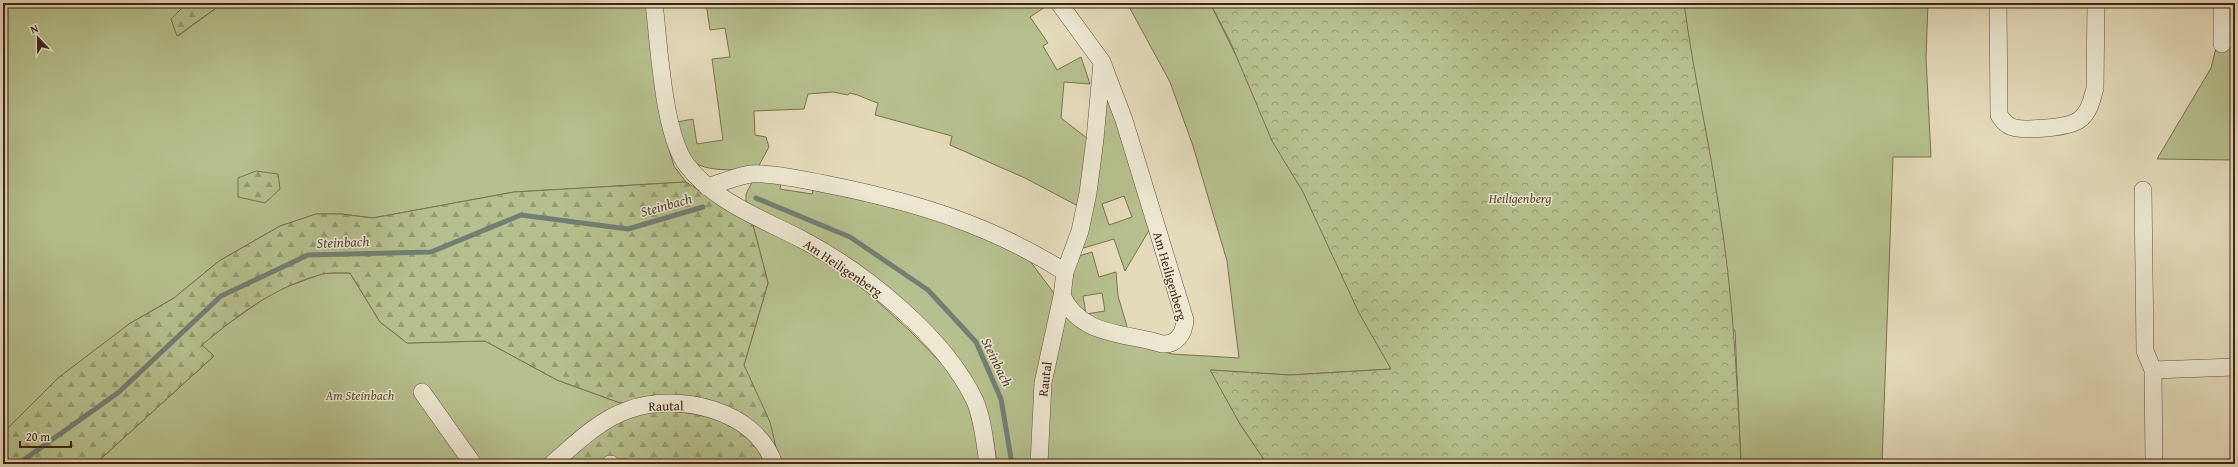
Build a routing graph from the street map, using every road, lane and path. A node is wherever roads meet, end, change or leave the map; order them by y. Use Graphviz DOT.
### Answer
graph roads {
  1 [pos="654,3"];
  2 [pos="1059,3"];
  3 [pos="1998,3"];
  4 [pos="2096,3"];
  5 [pos="2222,3"];
  6 [pos="2222,44"];
  7 [pos="1102,62"];
  8 [pos="707,187"];
  9 [pos="2143,190"];
  10 [pos="1065,272"];
  11 [pos="1062,296"];
  12 [pos="2235,368"];
  13 [pos="2153,370"];
  14 [pos="422,392"];
  15 [pos="473,464"];
  16 [pos="552,464"];
  17 [pos="774,464"];
  18 [pos="988,464"];
  19 [pos="1039,464"];
  20 [pos="2154,464"];
  1 -- 8 [label="street, Am Heiligenberg"];
  2 -- 7 [label="street, Am Heiligenberg"];
  3 -- 4 [label="street"];
  5 -- 6 [label="street"];
  7 -- 10 [label="street"];
  7 -- 11 [label="street, Am Heiligenberg"];
  8 -- 10 [label="street"];
  8 -- 18 [label="street, Am Heiligenberg"];
  9 -- 13 [label="street"];
  10 -- 11 [label="street"];
  11 -- 19 [label="street, Rautal"];
  12 -- 13 [label="street"];
  13 -- 20 [label="street"];
  14 -- 15 [label="street"];
  16 -- 17 [label="street, Rautal"];
}
